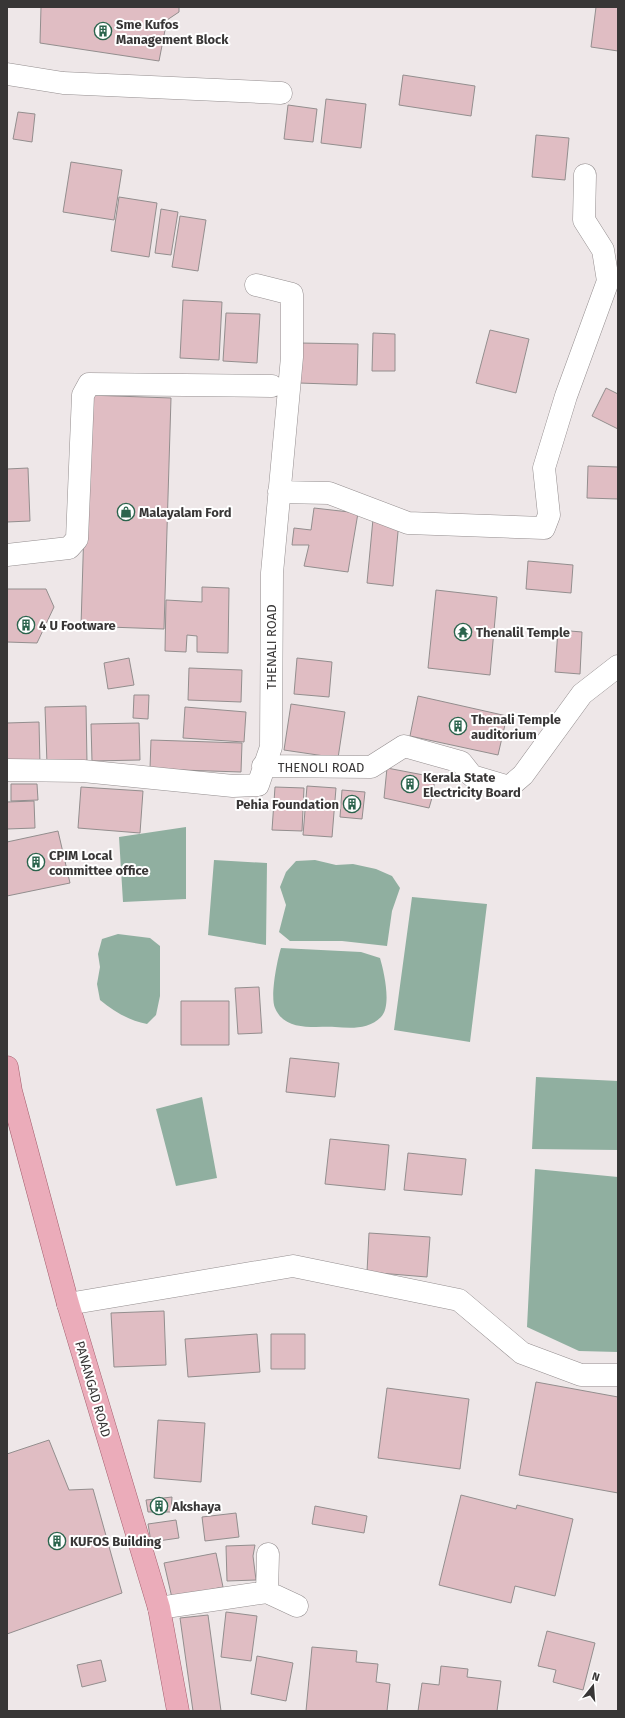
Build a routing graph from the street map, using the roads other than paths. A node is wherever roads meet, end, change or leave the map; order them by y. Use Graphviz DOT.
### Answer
graph roads {
  1 [pos="7,74"];
  2 [pos="281,92"];
  3 [pos="585,176"];
  4 [pos="256,285"];
  5 [pos="272,386"];
  6 [pos="279,492"];
  7 [pos="7,555"];
  8 [pos="618,666"];
  9 [pos="263,766"];
  10 [pos="7,770"];
  11 [pos="7,1068"];
  12 [pos="68,1304"];
  13 [pos="618,1375"];
  14 [pos="268,1554"];
  15 [pos="267,1592"];
  16 [pos="297,1606"];
  17 [pos="159,1608"];
  18 [pos="178,1711"];
  1 -- 2 [label="street"];
  3 -- 6 [label="street"];
  4 -- 6 [label="street, THENALI ROAD"];
  5 -- 7 [label="street"];
  6 -- 9 [label="street, THENALI ROAD"];
  8 -- 9 [label="street, THENOLI ROAD"];
  9 -- 10 [label="street, THENALI ROAD"];
  11 -- 12 [label="main road, PANANGAD ROAD"];
  12 -- 13 [label="street"];
  12 -- 17 [label="main road, PANANGAD ROAD"];
  14 -- 15 [label="street"];
  15 -- 16 [label="street"];
  15 -- 17 [label="street"];
  17 -- 18 [label="main road, PANANGAD ROAD"];
}
